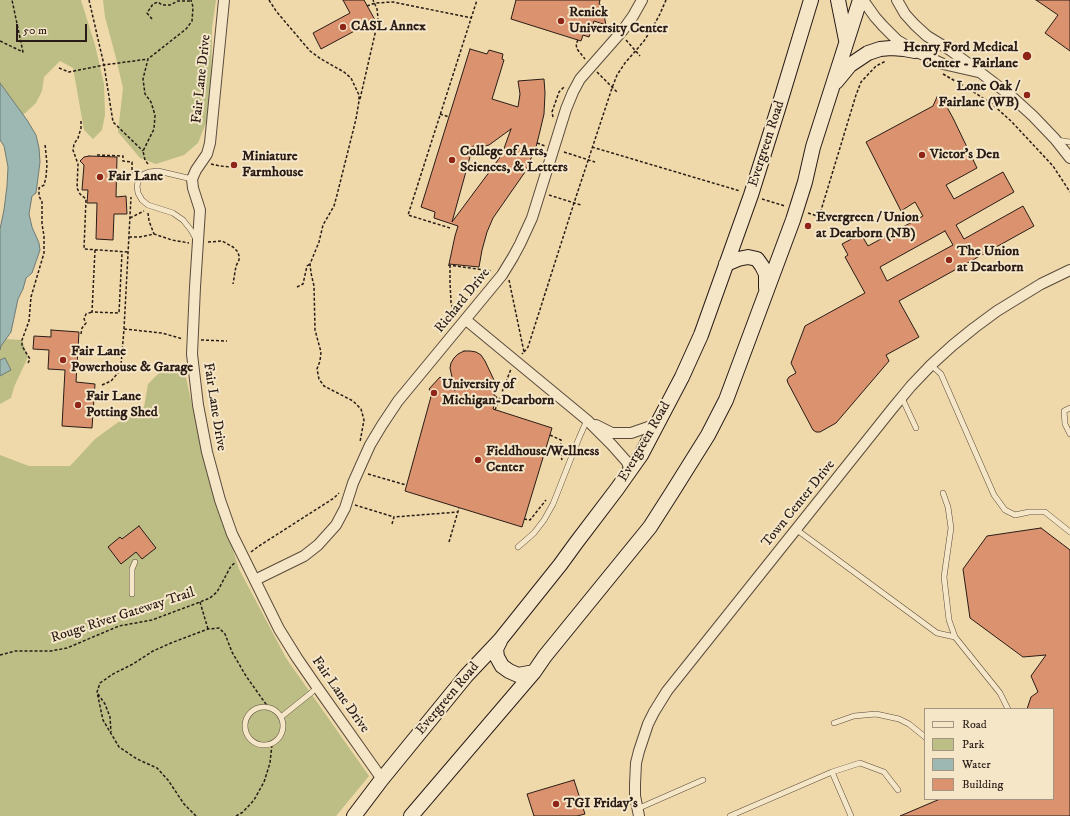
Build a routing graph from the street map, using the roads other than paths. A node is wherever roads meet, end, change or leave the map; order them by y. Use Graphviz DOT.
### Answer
graph roads {
  1 [pos="224,0"];
  2 [pos="642,0"];
  3 [pos="812,0"];
  4 [pos="838,0"];
  5 [pos="860,0"];
  6 [pos="863,0"];
  7 [pos="897,0"];
  8 [pos="846,42"];
  9 [pos="915,51"];
  10 [pos="982,73"];
  11 [pos="831,89"];
  12 [pos="1055,139"];
  13 [pos="1070,142"];
  14 [pos="1070,158"];
  15 [pos="192,178"];
  16 [pos="198,243"];
  17 [pos="726,264"];
  18 [pos="1070,270"];
  19 [pos="766,293"];
  20 [pos="461,320"];
  21 [pos="931,365"];
  22 [pos="902,398"];
  23 [pos="1070,408"];
  24 [pos="587,420"];
  25 [pos="657,424"];
  26 [pos="916,428"];
  27 [pos="1070,434"];
  28 [pos="630,471"];
  29 [pos="943,493"];
  30 [pos="797,530"];
  31 [pos="1070,532"];
  32 [pos="518,547"];
  33 [pos="135,562"];
  34 [pos="255,580"];
  35 [pos="132,594"];
  36 [pos="955,637"];
  37 [pos="500,640"];
  38 [pos="534,672"];
  39 [pos="316,687"];
  40 [pos="1008,708"];
  41 [pos="281,717"];
  42 [pos="834,723"];
  43 [pos="924,736"];
  44 [pos="832,772"];
  45 [pos="382,779"];
  46 [pos="703,780"];
  47 [pos="898,790"];
  48 [pos="638,812"];
  49 [pos="354,816"];
  50 [pos="411,816"];
  51 [pos="730,816"];
  52 [pos="851,816"];
  1 -- 15 [label="street, Fair Lane Drive"];
  2 -- 20 [label="street, Richard Drive"];
  3 -- 17 [label="street, Evergreen Road"];
  4 -- 8 [label="street"];
  5 -- 8 [label="street"];
  6 -- 9 [label="street"];
  7 -- 10 [label="street"];
  8 -- 11 [label="street"];
  9 -- 10 [label="street"];
  9 -- 11 [label="street"];
  10 -- 12 [label="street"];
  11 -- 19 [label="street"];
  12 -- 13 [label="lane"];
  12 -- 14 [label="street"];
  15 -- 16 [label="street, Fair Lane Drive"];
  15 -- 16 [label="lane"];
  16 -- 34 [label="street, Fair Lane Drive"];
  17 -- 19 [label="street"];
  17 -- 25 [label="street, Evergreen Road"];
  18 -- 21 [label="street, Town Center Drive"];
  19 -- 38 [label="street"];
  20 -- 24 [label="street"];
  20 -- 34 [label="street, Richard Drive"];
  21 -- 22 [label="street, Town Center Drive"];
  21 -- 31 [label="lane"];
  22 -- 26 [label="lane"];
  22 -- 30 [label="street, Town Center Drive"];
  23 -- 27 [label="lane"];
  24 -- 25 [label="street"];
  24 -- 28 [label="street"];
  24 -- 32 [label="lane"];
  25 -- 28 [label="street, Evergreen Road"];
  28 -- 37 [label="street, Evergreen Road"];
  29 -- 36 [label="lane"];
  30 -- 36 [label="lane"];
  30 -- 48 [label="street, Town Center Drive"];
  33 -- 35 [label="lane"];
  34 -- 39 [label="street, Fair Lane Drive"];
  36 -- 40 [label="lane"];
  37 -- 38 [label="street"];
  37 -- 45 [label="street, Evergreen Road"];
  38 -- 50 [label="street"];
  39 -- 41 [label="lane"];
  39 -- 45 [label="street, Fair Lane Drive"];
  41 -- 41 [label="lane"];
  42 -- 43 [label="lane"];
  44 -- 47 [label="lane"];
  44 -- 51 [label="lane"];
  44 -- 52 [label="lane"];
  45 -- 49 [label="street, Evergreen Road"];
  46 -- 48 [label="lane"];
}
